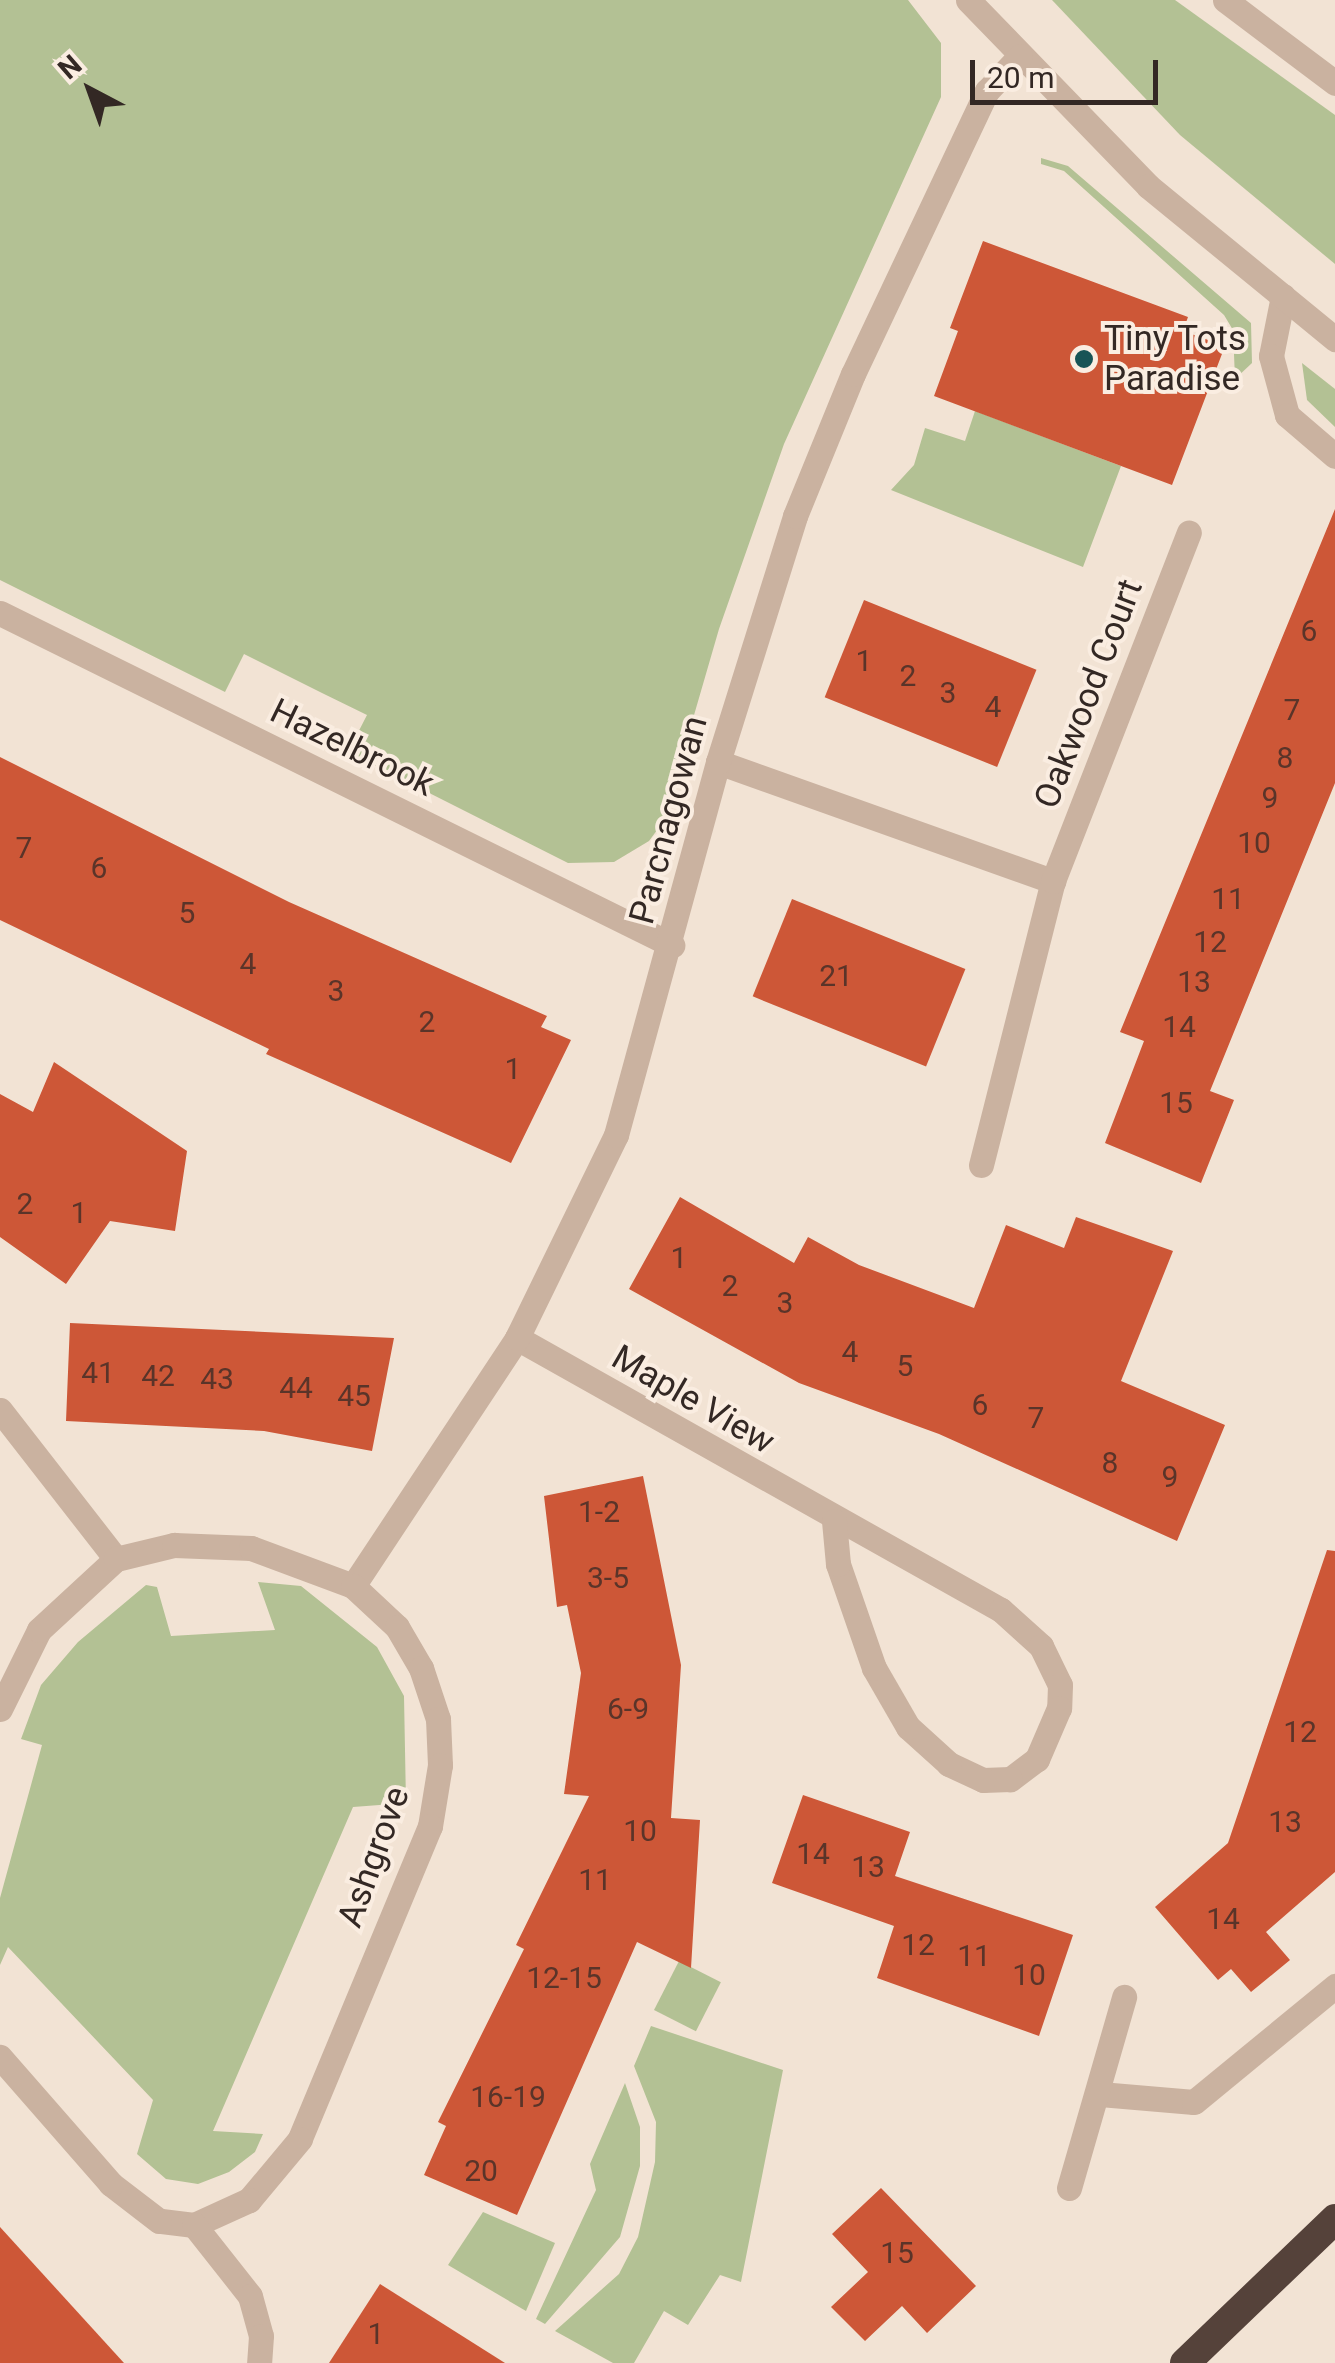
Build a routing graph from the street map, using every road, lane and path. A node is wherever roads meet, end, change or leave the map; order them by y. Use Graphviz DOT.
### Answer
graph roads {
  1 [pos="968,0"];
  2 [pos="1225,0"];
  3 [pos="1020,56"];
  4 [pos="1335,83"];
  5 [pos="1283,296"];
  6 [pos="1335,340"];
  7 [pos="1335,456"];
  8 [pos="1189,533"];
  9 [pos="0,613"];
  10 [pos="718,762"];
  11 [pos="1053,881"];
  12 [pos="672,945"];
  13 [pos="981,1165"];
  14 [pos="518,1338"];
  15 [pos="0,1410"];
  16 [pos="834,1521"];
  17 [pos="116,1558"];
  18 [pos="352,1586"];
  19 [pos="0,1710"];
  20 [pos="1335,1986"];
  21 [pos="1124,1997"];
  22 [pos="0,2056"];
  23 [pos="1100,2094"];
  24 [pos="1069,2188"];
  25 [pos="1335,2220"];
  26 [pos="194,2226"];
  27 [pos="258,2363"];
  28 [pos="1184,2363"];
  1 -- 3 [label="street"];
  2 -- 4 [label="street"];
  3 -- 5 [label="street"];
  3 -- 10 [label="street, Parcnagowan"];
  5 -- 6 [label="street"];
  5 -- 7 [label="street"];
  8 -- 11 [label="street, Oakwood Court"];
  9 -- 12 [label="street, Hazelbrook"];
  10 -- 11 [label="street"];
  10 -- 12 [label="street, Parcnagowan"];
  11 -- 13 [label="street, Oakwood Court"];
  12 -- 14 [label="street, Parcnagowan"];
  14 -- 16 [label="street, Maple View"];
  14 -- 18 [label="street, Parcnagowan"];
  15 -- 17 [label="street"];
  16 -- 16 [label="street, Maple View"];
  17 -- 18 [label="street, Ashgrove"];
  17 -- 19 [label="street"];
  18 -- 26 [label="street, Ashgrove"];
  20 -- 23 [label="street"];
  21 -- 23 [label="street"];
  22 -- 26 [label="street"];
  23 -- 24 [label="street"];
  25 -- 28 [label="highway"];
  26 -- 27 [label="street"];
}
